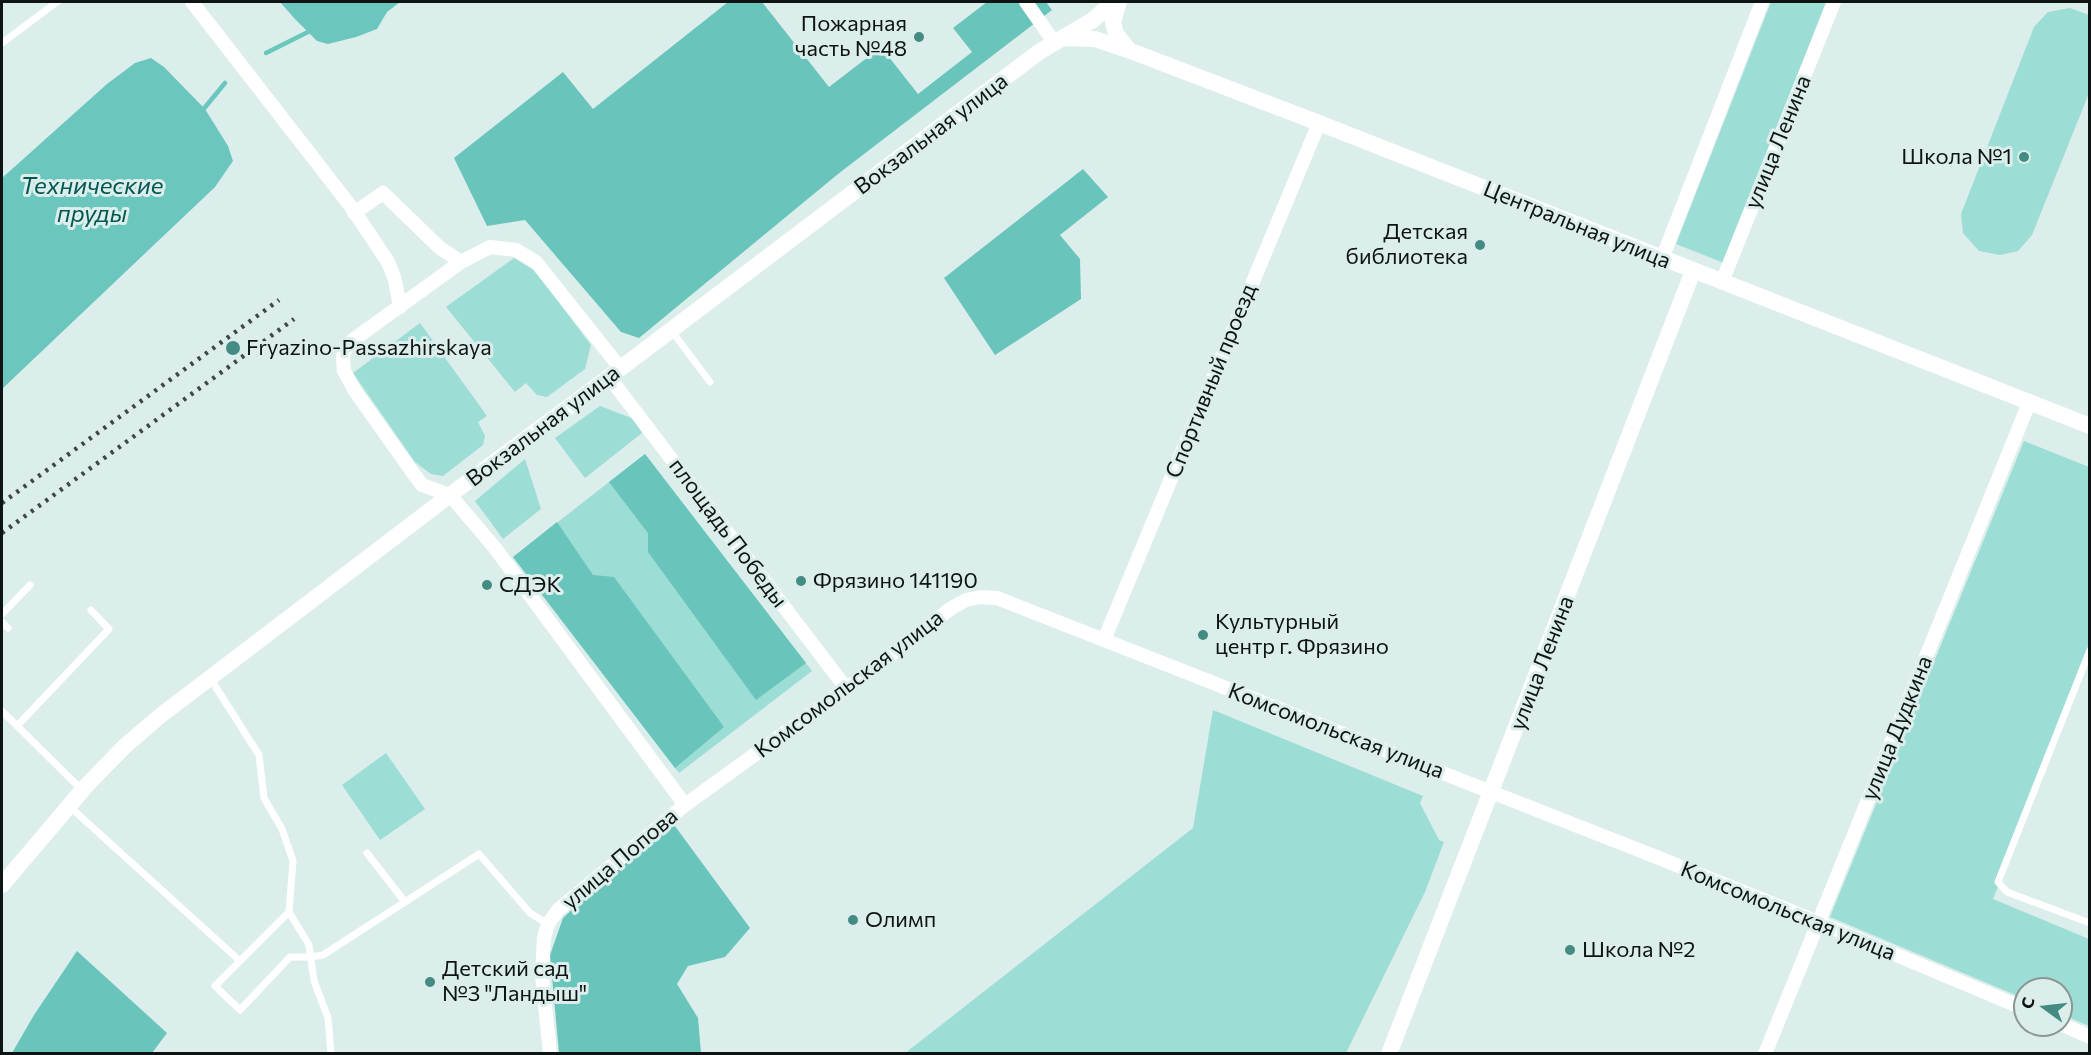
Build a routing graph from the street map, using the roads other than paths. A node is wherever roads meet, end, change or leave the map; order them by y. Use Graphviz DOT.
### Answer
graph roads {
  1 [pos="57,2"];
  2 [pos="192,2"];
  3 [pos="1026,2"];
  4 [pos="1113,2"];
  5 [pos="1119,2"];
  6 [pos="1762,2"];
  7 [pos="1834,2"];
  8 [pos="1057,40"];
  9 [pos="2,43"];
  10 [pos="1130,51"];
  11 [pos="1319,123"];
  12 [pos="354,213"];
  13 [pos="1662,259"];
  14 [pos="461,262"];
  15 [pos="1693,271"];
  16 [pos="1722,282"];
  17 [pos="400,307"];
  18 [pos="671,330"];
  19 [pos="615,373"];
  20 [pos="710,382"];
  21 [pos="2029,403"];
  22 [pos="2090,426"];
  23 [pos="450,495"];
  24 [pos="30,585"];
  25 [pos="91,610"];
  26 [pos="2,614"];
  27 [pos="2,622"];
  28 [pos="8,628"];
  29 [pos="1104,640"];
  30 [pos="2090,650"];
  31 [pos="210,678"];
  32 [pos="846,688"];
  33 [pos="2,711"];
  34 [pos="18,726"];
  35 [pos="82,790"];
  36 [pos="1492,793"];
  37 [pos="686,805"];
  38 [pos="69,806"];
  39 [pos="367,853"];
  40 [pos="2,885"];
  41 [pos="405,902"];
  42 [pos="289,912"];
  43 [pos="1818,922"];
  44 [pos="2090,923"];
  45 [pos="548,924"];
  46 [pos="310,957"];
  47 [pos="240,961"];
  48 [pos="2013,1004"];
  49 [pos="2073,1029"];
  50 [pos="2090,1036"];
  51 [pos="331,1053"];
  52 [pos="550,1053"];
  53 [pos="1389,1053"];
  54 [pos="1765,1053"];
  1 -- 9 [label="lane"];
  2 -- 12 [label="street"];
  3 -- 8 [label="street"];
  4 -- 8 [label="street, Вокзальная улица"];
  5 -- 10 [label="street"];
  6 -- 13 [label="street"];
  7 -- 16 [label="street, улица Ленина"];
  8 -- 10 [label="street, Центральная улица"];
  8 -- 18 [label="street, Вокзальная улица"];
  10 -- 11 [label="street, Центральная улица"];
  11 -- 13 [label="street, Центральная улица"];
  11 -- 29 [label="street, Спортивный проезд"];
  12 -- 14 [label="street"];
  12 -- 17 [label="street"];
  13 -- 15 [label="street, Центральная улица"];
  14 -- 17 [label="street, площадь Победы"];
  14 -- 19 [label="street, площадь Победы"];
  15 -- 16 [label="street, Центральная улица"];
  15 -- 36 [label="street, улица Ленина"];
  16 -- 21 [label="street, Центральная улица"];
  17 -- 23 [label="street, площадь Победы"];
  18 -- 19 [label="street, Вокзальная улица"];
  18 -- 20 [label="lane"];
  19 -- 23 [label="street, Вокзальная улица"];
  19 -- 32 [label="street, площадь Победы"];
  21 -- 22 [label="street, Центральная улица"];
  21 -- 43 [label="street, улица Дудкина"];
  23 -- 31 [label="street, Вокзальная улица"];
  23 -- 37 [label="street"];
  24 -- 26 [label="lane"];
  25 -- 34 [label="lane"];
  27 -- 28 [label="lane"];
  29 -- 32 [label="street, Комсомольская улица"];
  29 -- 36 [label="street, Комсомольская улица"];
  30 -- 44 [label="lane"];
  31 -- 35 [label="street, Вокзальная улица"];
  31 -- 42 [label="lane"];
  32 -- 37 [label="street, Комсомольская улица"];
  33 -- 34 [label="lane"];
  34 -- 35 [label="lane"];
  35 -- 38 [label="street, Вокзальная улица"];
  36 -- 43 [label="street, Комсомольская улица"];
  36 -- 53 [label="street, улица Ленина"];
  37 -- 45 [label="street, улица Попова"];
  38 -- 40 [label="street, Вокзальная улица"];
  38 -- 47 [label="lane"];
  39 -- 41 [label="lane"];
  41 -- 45 [label="lane"];
  41 -- 46 [label="lane"];
  42 -- 46 [label="lane"];
  42 -- 47 [label="lane"];
  43 -- 48 [label="street, Комсомольская улица"];
  43 -- 54 [label="street, улица Дудкина"];
  45 -- 52 [label="street, улица Попова"];
  46 -- 47 [label="lane"];
  46 -- 51 [label="lane"];
  49 -- 50 [label="street"];
}
